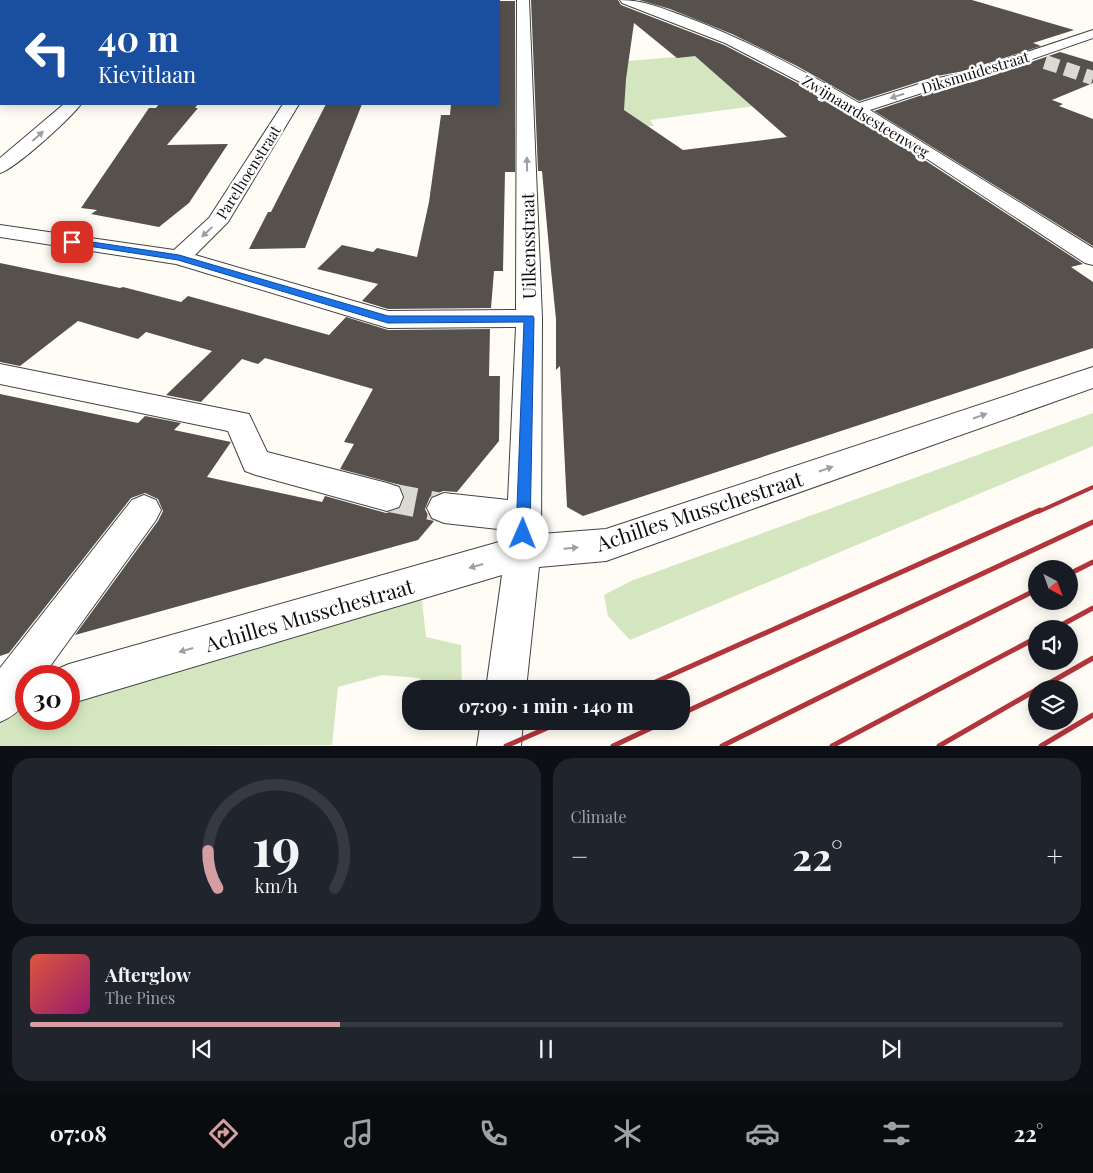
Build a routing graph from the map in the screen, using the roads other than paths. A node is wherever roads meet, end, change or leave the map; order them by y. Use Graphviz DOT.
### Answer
graph roads {
  1 [pos="523,0"];
  2 [pos="626,0"];
  3 [pos="1093,34"];
  4 [pos="1030,56"];
  5 [pos="1045,62"];
  6 [pos="73,105"];
  7 [pos="290,105"];
  8 [pos="856,109"];
  9 [pos="0,167"];
  10 [pos="0,231"];
  11 [pos="179,258"];
  12 [pos="1093,258"];
  13 [pos="529,318"];
  14 [pos="0,374"];
  15 [pos="1093,377"];
  16 [pos="387,496"];
  17 [pos="444,508"];
  18 [pos="144,510"];
  19 [pos="523,534"];
  20 [pos="80,680"];
  21 [pos="507,680"];
  22 [pos="15,700"];
  23 [pos="0,703"];
  24 [pos="501,730"];
  25 [pos="499,746"];
  13 -- 1 [label="street, Uilkensstraat, one-way"];
  2 -- 8 [label="street, Zwijnaardsesteenweg"];
  3 -- 4 [label="street, Diksmuidestraat"];
  4 -- 5 [label="street"];
  4 -- 8 [label="street, Diksmuidestraat, one-way"];
  9 -- 6 [label="street, one-way"];
  7 -- 11 [label="street, Parelhoenstraat, one-way"];
  8 -- 12 [label="street, Zwijnaardsesteenweg"];
  10 -- 11 [label="street"];
  11 -- 13 [label="street"];
  13 -- 19 [label="street, Uilkensstraat"];
  14 -- 16 [label="street"];
  19 -- 15 [label="street, Achilles Musschestraat, one-way"];
  17 -- 19 [label="street"];
  18 -- 23 [label="street"];
  19 -- 20 [label="street, Achilles Musschestraat, one-way"];
  19 -- 21 [label="street, Uilkensstraat"];
  22 -- 23 [label="street"];
  24 -- 25 [label="street"];
}
